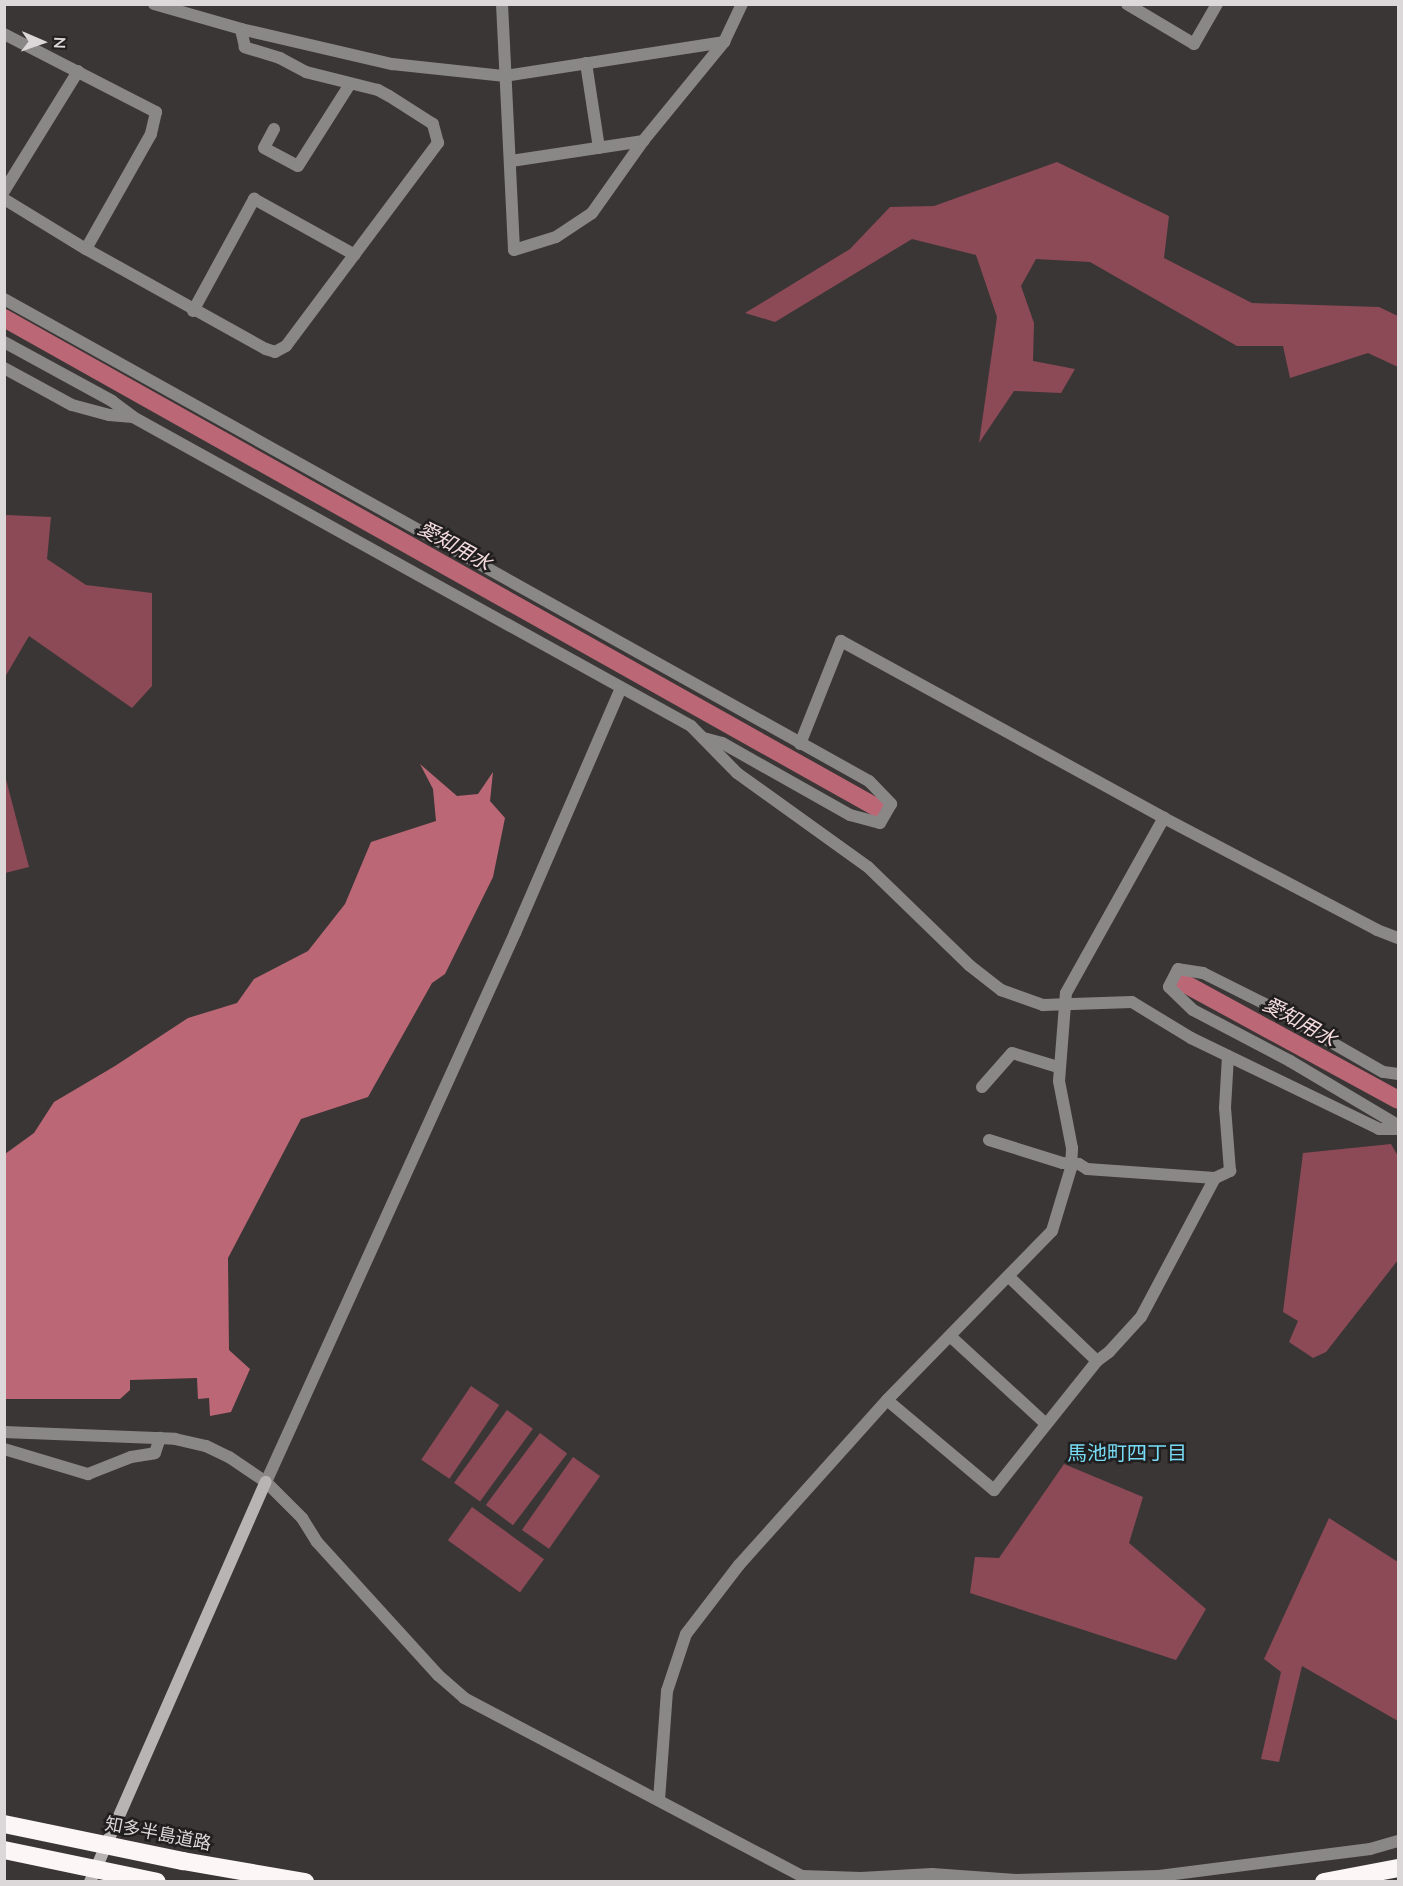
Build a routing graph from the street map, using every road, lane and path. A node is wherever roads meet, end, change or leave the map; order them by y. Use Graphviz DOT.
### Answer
graph roads {
  1 [pos="154,4"];
  2 [pos="502,4"];
  3 [pos="742,4"];
  4 [pos="1127,4"];
  5 [pos="1217,4"];
  6 [pos="241,29"];
  7 [pos="4,33"];
  8 [pos="724,42"];
  9 [pos="586,63"];
  10 [pos="78,71"];
  11 [pos="505,76"];
  12 [pos="350,84"];
  13 [pos="274,129"];
  14 [pos="643,141"];
  15 [pos="599,148"];
  16 [pos="511,161"];
  17 [pos="4,190"];
  18 [pos="4,199"];
  19 [pos="86,249"];
  20 [pos="355,255"];
  21 [pos="4,299"];
  22 [pos="194,310"];
  23 [pos="4,342"];
  24 [pos="4,369"];
  25 [pos="133,417"];
  26 [pos="621,688"];
  27 [pos="702,738"];
  28 [pos="800,744"];
  29 [pos="1164,818"];
  30 [pos="1398,938"];
  31 [pos="1065,1004"];
  32 [pos="1228,1056"];
  33 [pos="1058,1067"];
  34 [pos="1398,1074"];
  35 [pos="982,1087"];
  36 [pos="1398,1127"];
  37 [pos="989,1140"];
  38 [pos="1071,1164"];
  39 [pos="1215,1178"];
  40 [pos="1009,1277"];
  41 [pos="950,1336"];
  42 [pos="1097,1360"];
  43 [pos="887,1400"];
  44 [pos="1046,1424"];
  45 [pos="4,1432"];
  46 [pos="160,1438"];
  47 [pos="4,1449"];
  48 [pos="266,1482"];
  49 [pos="660,1800"];
  50 [pos="4,1824"];
  51 [pos="1398,1841"];
  52 [pos="4,1850"];
  53 [pos="1398,1868"];
  54 [pos="934,1878"];
  55 [pos="90,1881"];
  56 [pos="157,1881"];
  57 [pos="305,1881"];
  58 [pos="1324,1881"];
  1 -- 6 [label="street"];
  2 -- 11 [label="street"];
  3 -- 8 [label="street"];
  4 -- 5 [label="street"];
  6 -- 11 [label="street"];
  6 -- 12 [label="street"];
  7 -- 10 [label="street"];
  8 -- 9 [label="street"];
  8 -- 14 [label="street"];
  9 -- 11 [label="street"];
  9 -- 15 [label="street"];
  10 -- 17 [label="street"];
  10 -- 19 [label="street"];
  11 -- 16 [label="street"];
  12 -- 13 [label="street"];
  12 -- 20 [label="street"];
  14 -- 15 [label="street"];
  14 -- 16 [label="street"];
  15 -- 16 [label="street"];
  18 -- 19 [label="street"];
  19 -- 22 [label="street"];
  20 -- 22 [label="street"];
  20 -- 22 [label="street"];
  21 -- 28 [label="street"];
  23 -- 25 [label="street"];
  24 -- 25 [label="street"];
  25 -- 26 [label="street"];
  26 -- 27 [label="street"];
  26 -- 48 [label="street"];
  27 -- 28 [label="street"];
  27 -- 31 [label="street"];
  28 -- 29 [label="street"];
  29 -- 30 [label="street"];
  29 -- 31 [label="street"];
  31 -- 32 [label="street"];
  31 -- 33 [label="street"];
  32 -- 36 [label="street"];
  32 -- 39 [label="street"];
  33 -- 35 [label="street"];
  33 -- 38 [label="street"];
  34 -- 36 [label="street"];
  37 -- 38 [label="street"];
  38 -- 39 [label="street"];
  38 -- 40 [label="street"];
  39 -- 42 [label="street"];
  40 -- 41 [label="street"];
  40 -- 42 [label="street"];
  41 -- 43 [label="street"];
  41 -- 44 [label="street"];
  42 -- 44 [label="street"];
  43 -- 44 [label="street"];
  43 -- 49 [label="street"];
  45 -- 46 [label="street"];
  46 -- 47 [label="street"];
  46 -- 48 [label="street"];
  48 -- 49 [label="street"];
  48 -- 55 [label="street"];
  49 -- 54 [label="street"];
  50 -- 57 [label="highway, 知多半島道路"];
  51 -- 54 [label="street"];
  52 -- 56 [label="highway"];
  53 -- 58 [label="highway"];
}
